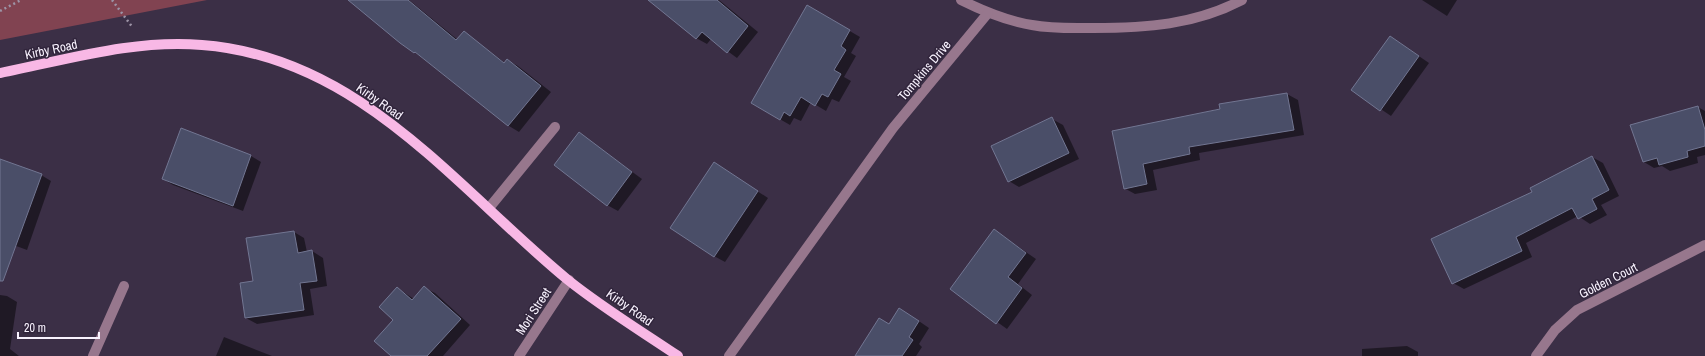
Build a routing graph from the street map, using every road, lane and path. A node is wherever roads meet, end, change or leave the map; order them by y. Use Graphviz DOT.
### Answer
graph roads {
  1 [pos="21,0"];
  2 [pos="112,0"];
  3 [pos="961,0"];
  4 [pos="1242,0"];
  5 [pos="0,11"];
  6 [pos="988,13"];
  7 [pos="147,45"];
  8 [pos="0,74"];
  9 [pos="555,127"];
  10 [pos="489,208"];
  11 [pos="1705,245"];
  12 [pos="568,280"];
  13 [pos="124,286"];
  14 [pos="93,356"];
  15 [pos="519,356"];
  16 [pos="678,356"];
  17 [pos="729,356"];
  18 [pos="1536,356"];
  1 -- 5 [label="path"];
  2 -- 7 [label="path"];
  3 -- 6 [label="street"];
  4 -- 6 [label="street"];
  6 -- 17 [label="street, Tompkins Drive"];
  7 -- 8 [label="main road, Kirby Road"];
  7 -- 10 [label="main road, Kirby Road"];
  9 -- 10 [label="street"];
  10 -- 12 [label="main road, Kirby Road"];
  11 -- 18 [label="street, Golden Court"];
  12 -- 15 [label="street, Mori Street"];
  12 -- 16 [label="main road, Kirby Road"];
  13 -- 14 [label="street"];
}
